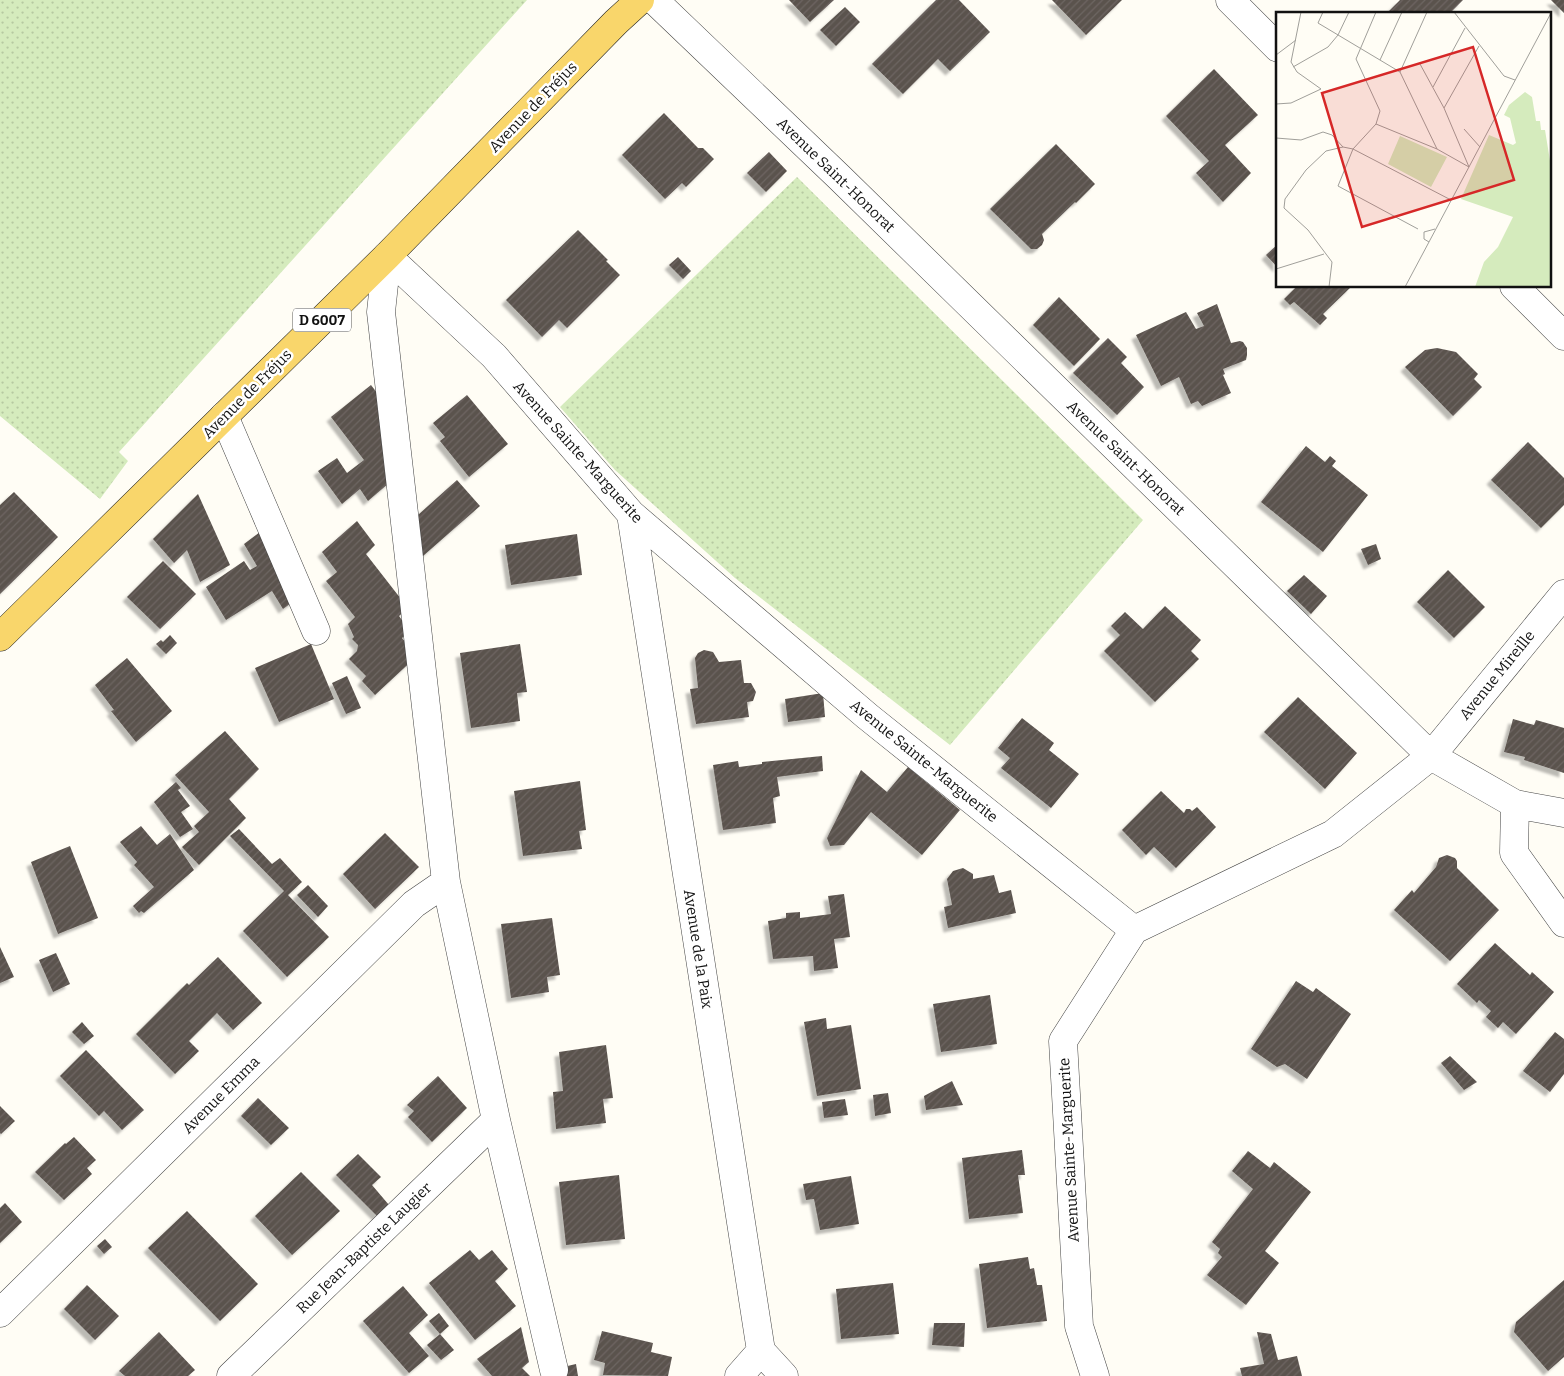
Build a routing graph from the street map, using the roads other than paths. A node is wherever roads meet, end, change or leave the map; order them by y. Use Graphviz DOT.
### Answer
graph roads {
  1 [pos="640,0"];
  2 [pos="654,0"];
  3 [pos="1230,0"];
  4 [pos="1276,46"];
  5 [pos="387,256"];
  6 [pos="1516,288"];
  7 [pos="1564,336"];
  8 [pos="224,416"];
  9 [pos="631,514"];
  10 [pos="1564,594"];
  11 [pos="316,631"];
  12 [pos="0,637"];
  13 [pos="1431,756"];
  14 [pos="1515,804"];
  15 [pos="1564,813"];
  16 [pos="446,882"];
  17 [pos="1564,923"];
  18 [pos="1134,930"];
  19 [pos="496,1120"];
  20 [pos="0,1313"];
  21 [pos="761,1352"];
  22 [pos="554,1370"];
  23 [pos="231,1376"];
  24 [pos="739,1376"];
  25 [pos="784,1376"];
  26 [pos="1095,1376"];
  1 -- 5 [label="main road, Avenue de Fréjus / D 6007"];
  2 -- 13 [label="street, Avenue Saint-Honorat"];
  3 -- 4 [label="street"];
  5 -- 8 [label="main road, Avenue de Fréjus / D 6007"];
  5 -- 9 [label="street, Avenue Sainte-Marguerite"];
  5 -- 16 [label="street"];
  6 -- 7 [label="street"];
  8 -- 11 [label="street"];
  8 -- 12 [label="main road, Avenue de Fréjus / D 6007"];
  9 -- 18 [label="street, Avenue Sainte-Marguerite"];
  9 -- 21 [label="street, Avenue de la Paix"];
  10 -- 13 [label="street, Avenue Mireille"];
  13 -- 14 [label="street, Avenue Saint-Honorat"];
  13 -- 18 [label="street, Avenue Mireille"];
  14 -- 15 [label="street, Avenue Saint-Honorat"];
  14 -- 17 [label="street"];
  16 -- 19 [label="street"];
  16 -- 20 [label="street, Avenue Emma"];
  18 -- 26 [label="street, Avenue Sainte-Marguerite"];
  19 -- 22 [label="street"];
  19 -- 23 [label="street, Rue Jean-Baptiste Laugier"];
  21 -- 24 [label="street"];
  21 -- 25 [label="street"];
}
